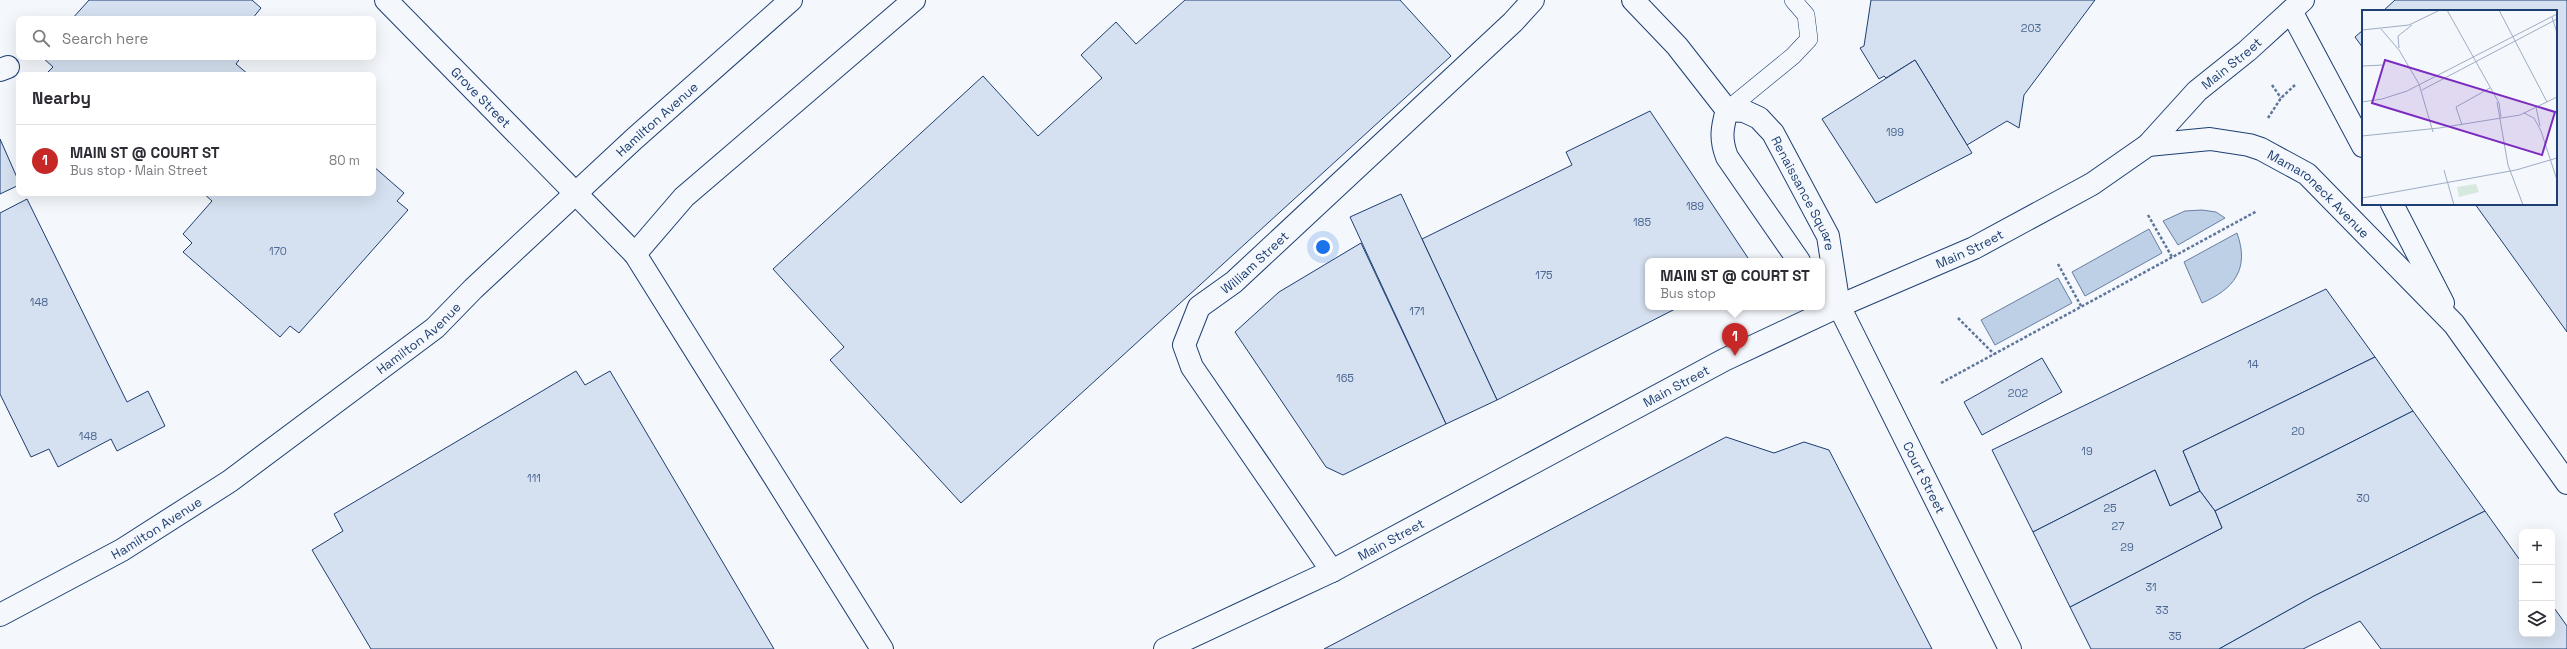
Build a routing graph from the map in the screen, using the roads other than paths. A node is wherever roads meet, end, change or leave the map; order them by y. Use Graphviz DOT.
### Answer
graph roads {
  1 [pos="386,0"];
  2 [pos="791,0"];
  3 [pos="914,0"];
  4 [pos="1533,0"];
  5 [pos="1633,0"];
  6 [pos="1793,0"];
  7 [pos="2297,5"];
  8 [pos="1727,110"];
  9 [pos="2362,144"];
  10 [pos="2148,145"];
  11 [pos="576,194"];
  12 [pos="2393,205"];
  13 [pos="635,254"];
  14 [pos="1797,258"];
  15 [pos="1825,290"];
  16 [pos="1839,306"];
  17 [pos="2454,324"];
  18 [pos="2567,483"];
  19 [pos="1332,571"];
  20 [pos="0,614"];
  21 [pos="882,649"];
  22 [pos="1165,649"];
  23 [pos="2010,649"];
  1 -- 11 [label="main road, Grove Street"];
  2 -- 11 [label="main road, Hamilton Avenue"];
  3 -- 13 [label="main road"];
  4 -- 19 [label="main road, William Street"];
  5 -- 8 [label="main road"];
  6 -- 8 [label="lane"];
  7 -- 9 [label="main road"];
  7 -- 10 [label="main road, Main Street"];
  8 -- 14 [label="main road"];
  8 -- 16 [label="main road, Renaissance Square"];
  10 -- 16 [label="main road, Main Street"];
  10 -- 17 [label="main road, Mamaroneck Avenue"];
  11 -- 13 [label="main road, Grove Street"];
  11 -- 20 [label="main road, Hamilton Avenue"];
  12 -- 17 [label="main road, Mamaroneck Avenue"];
  13 -- 21 [label="main road, Grove Street"];
  15 -- 16 [label="main road"];
  16 -- 19 [label="main road, Main Street"];
  16 -- 23 [label="main road, Court Street"];
  17 -- 18 [label="main road, Mamaroneck Avenue"];
  19 -- 22 [label="main road, Main Street"];
}
